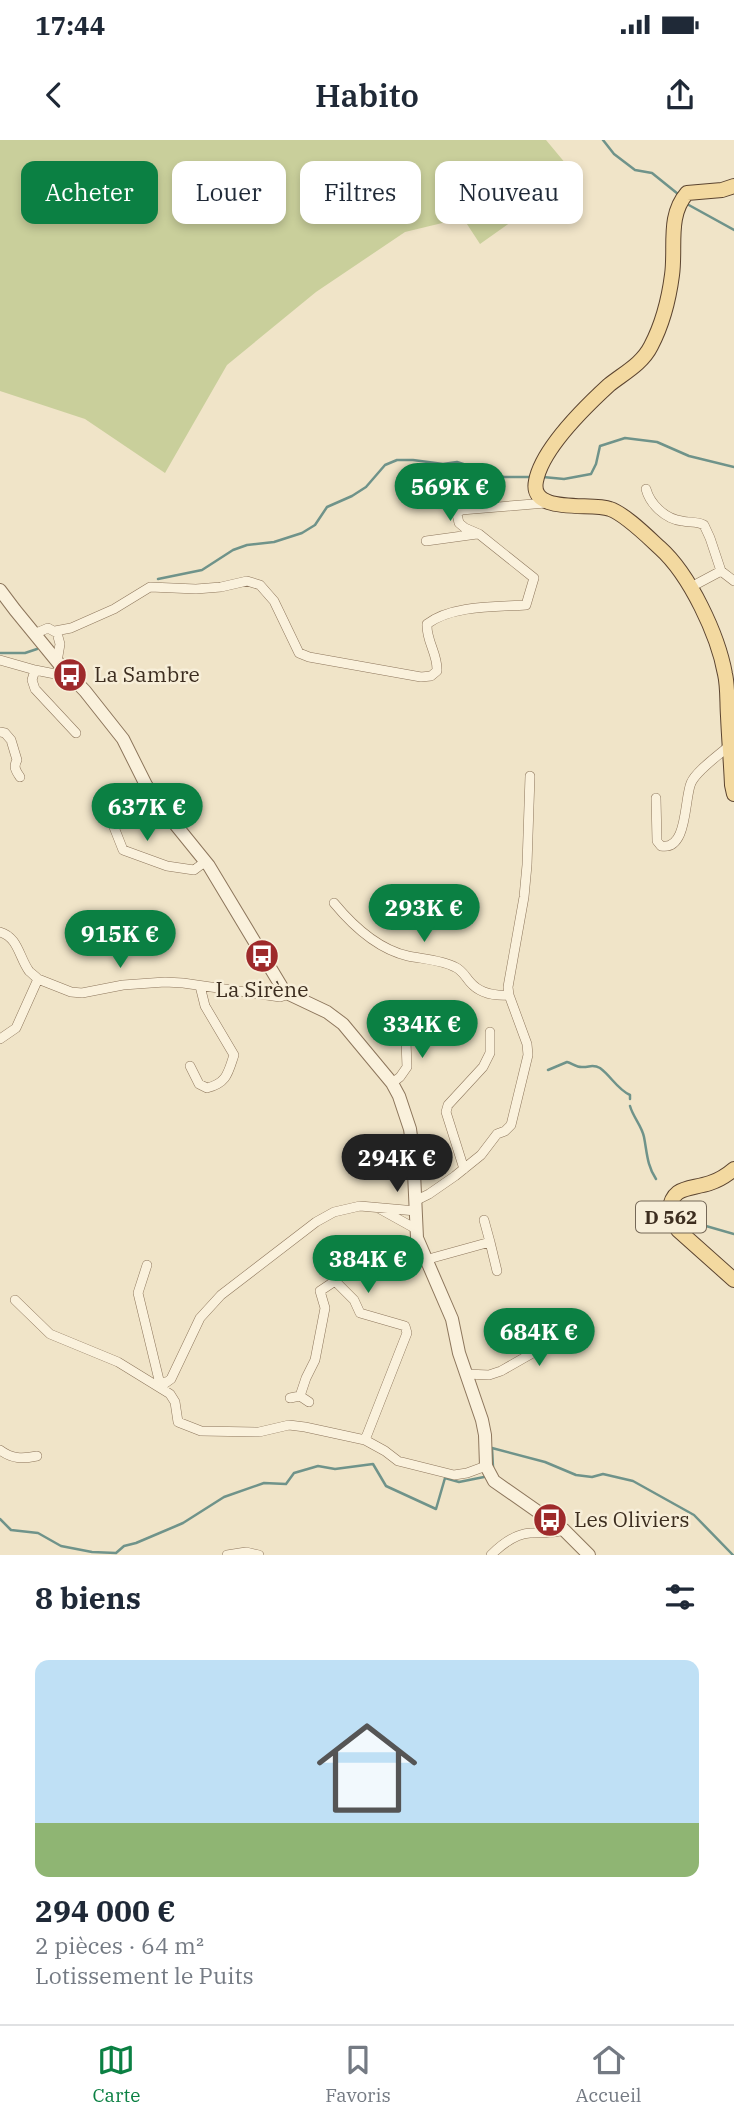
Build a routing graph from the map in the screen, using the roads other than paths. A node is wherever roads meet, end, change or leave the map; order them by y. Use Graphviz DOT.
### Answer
graph roads {
  1 [pos="734,186"];
  2 [pos="646,489"];
  3 [pos="546,503"];
  4 [pos="479,534"];
  5 [pos="426,541"];
  6 [pos="721,571"];
  7 [pos="734,581"];
  8 [pos="691,587"];
  9 [pos="0,590"];
  10 [pos="71,628"];
  11 [pos="55,631"];
  12 [pos="34,634"];
  13 [pos="59,641"];
  14 [pos="0,660"];
  15 [pos="62,667"];
  16 [pos="35,670"];
  17 [pos="0,732"];
  18 [pos="76,733"];
  19 [pos="730,745"];
  20 [pos="733,764"];
  21 [pos="530,776"];
  22 [pos="20,777"];
  23 [pos="734,794"];
  24 [pos="656,798"];
  25 [pos="106,807"];
  26 [pos="205,861"];
  27 [pos="334,903"];
  28 [pos="0,932"];
  29 [pos="38,979"];
  30 [pos="200,986"];
  31 [pos="289,994"];
  32 [pos="509,995"];
  33 [pos="429,1011"];
  34 [pos="490,1032"];
  35 [pos="0,1039"];
  36 [pos="190,1066"];
  37 [pos="392,1083"];
  38 [pos="464,1169"];
  39 [pos="734,1169"];
  40 [pos="417,1205"];
  41 [pos="376,1207"];
  42 [pos="484,1220"];
  43 [pos="416,1229"];
  44 [pos="490,1242"];
  45 [pos="425,1260"];
  46 [pos="147,1265"];
  47 [pos="497,1271"];
  48 [pos="734,1280"];
  49 [pos="15,1300"];
  50 [pos="560,1317"];
  51 [pos="466,1374"];
  52 [pos="300,1396"];
  53 [pos="290,1398"];
  54 [pos="310,1402"];
  55 [pos="365,1440"];
  56 [pos="0,1450"];
  57 [pos="37,1456"];
  58 [pos="486,1466"];
  59 [pos="564,1530"];
  60 [pos="227,1555"];
  61 [pos="259,1555"];
  62 [pos="491,1555"];
  63 [pos="589,1555"];
  1 -- 3 [label="main road"];
  2 -- 6 [label="street"];
  3 -- 4 [label="street"];
  3 -- 8 [label="main road"];
  4 -- 5 [label="street"];
  4 -- 10 [label="street"];
  6 -- 7 [label="street"];
  6 -- 8 [label="street"];
  8 -- 19 [label="main road"];
  9 -- 12 [label="street"];
  10 -- 11 [label="street"];
  10 -- 13 [label="street"];
  11 -- 12 [label="street"];
  11 -- 13 [label="street"];
  12 -- 15 [label="street"];
  13 -- 15 [label="street"];
  14 -- 16 [label="street"];
  15 -- 16 [label="street"];
  15 -- 26 [label="street"];
  16 -- 18 [label="street"];
  17 -- 22 [label="street"];
  19 -- 20 [label="main road"];
  19 -- 24 [label="street"];
  20 -- 23 [label="main road"];
  21 -- 32 [label="street"];
  25 -- 26 [label="street"];
  26 -- 31 [label="street"];
  27 -- 32 [label="street"];
  28 -- 29 [label="street"];
  29 -- 30 [label="street"];
  29 -- 35 [label="street"];
  30 -- 31 [label="street"];
  30 -- 36 [label="street"];
  31 -- 37 [label="street"];
  32 -- 38 [label="street"];
  33 -- 37 [label="street"];
  34 -- 38 [label="street"];
  37 -- 40 [label="street"];
  38 -- 40 [label="street"];
  39 -- 48 [label="main road, D 562"];
  40 -- 41 [label="street"];
  40 -- 43 [label="street"];
  41 -- 43 [label="street"];
  41 -- 46 [label="street"];
  42 -- 44 [label="street"];
  43 -- 45 [label="street"];
  44 -- 45 [label="street"];
  44 -- 47 [label="street"];
  45 -- 51 [label="street"];
  49 -- 55 [label="street"];
  50 -- 51 [label="street"];
  51 -- 58 [label="street"];
  52 -- 53 [label="street"];
  52 -- 54 [label="street"];
  52 -- 55 [label="street"];
  55 -- 58 [label="street"];
  56 -- 57 [label="street"];
  58 -- 59 [label="street"];
  59 -- 62 [label="street"];
  59 -- 63 [label="street"];
  60 -- 61 [label="street"];
}
